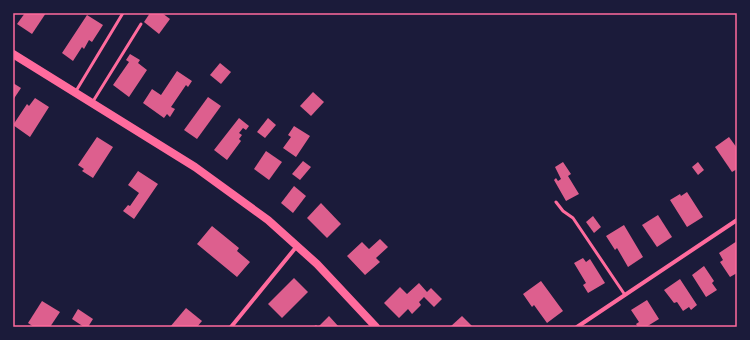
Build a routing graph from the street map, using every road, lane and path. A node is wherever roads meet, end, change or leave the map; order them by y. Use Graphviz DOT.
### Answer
graph roads {
  1 [pos="123,13"];
  2 [pos="141,24"];
  3 [pos="13,54"];
  4 [pos="75,92"];
  5 [pos="92,103"];
  6 [pos="556,202"];
  7 [pos="737,220"];
  8 [pos="297,245"];
  9 [pos="625,294"];
  10 [pos="231,327"];
  11 [pos="376,327"];
  12 [pos="577,327"];
  1 -- 4 [label="lane"];
  2 -- 5 [label="lane"];
  3 -- 4 [label="main road"];
  4 -- 5 [label="main road"];
  5 -- 8 [label="main road"];
  6 -- 9 [label="lane"];
  7 -- 9 [label="street"];
  8 -- 10 [label="street"];
  8 -- 11 [label="main road"];
  9 -- 12 [label="street"];
}
